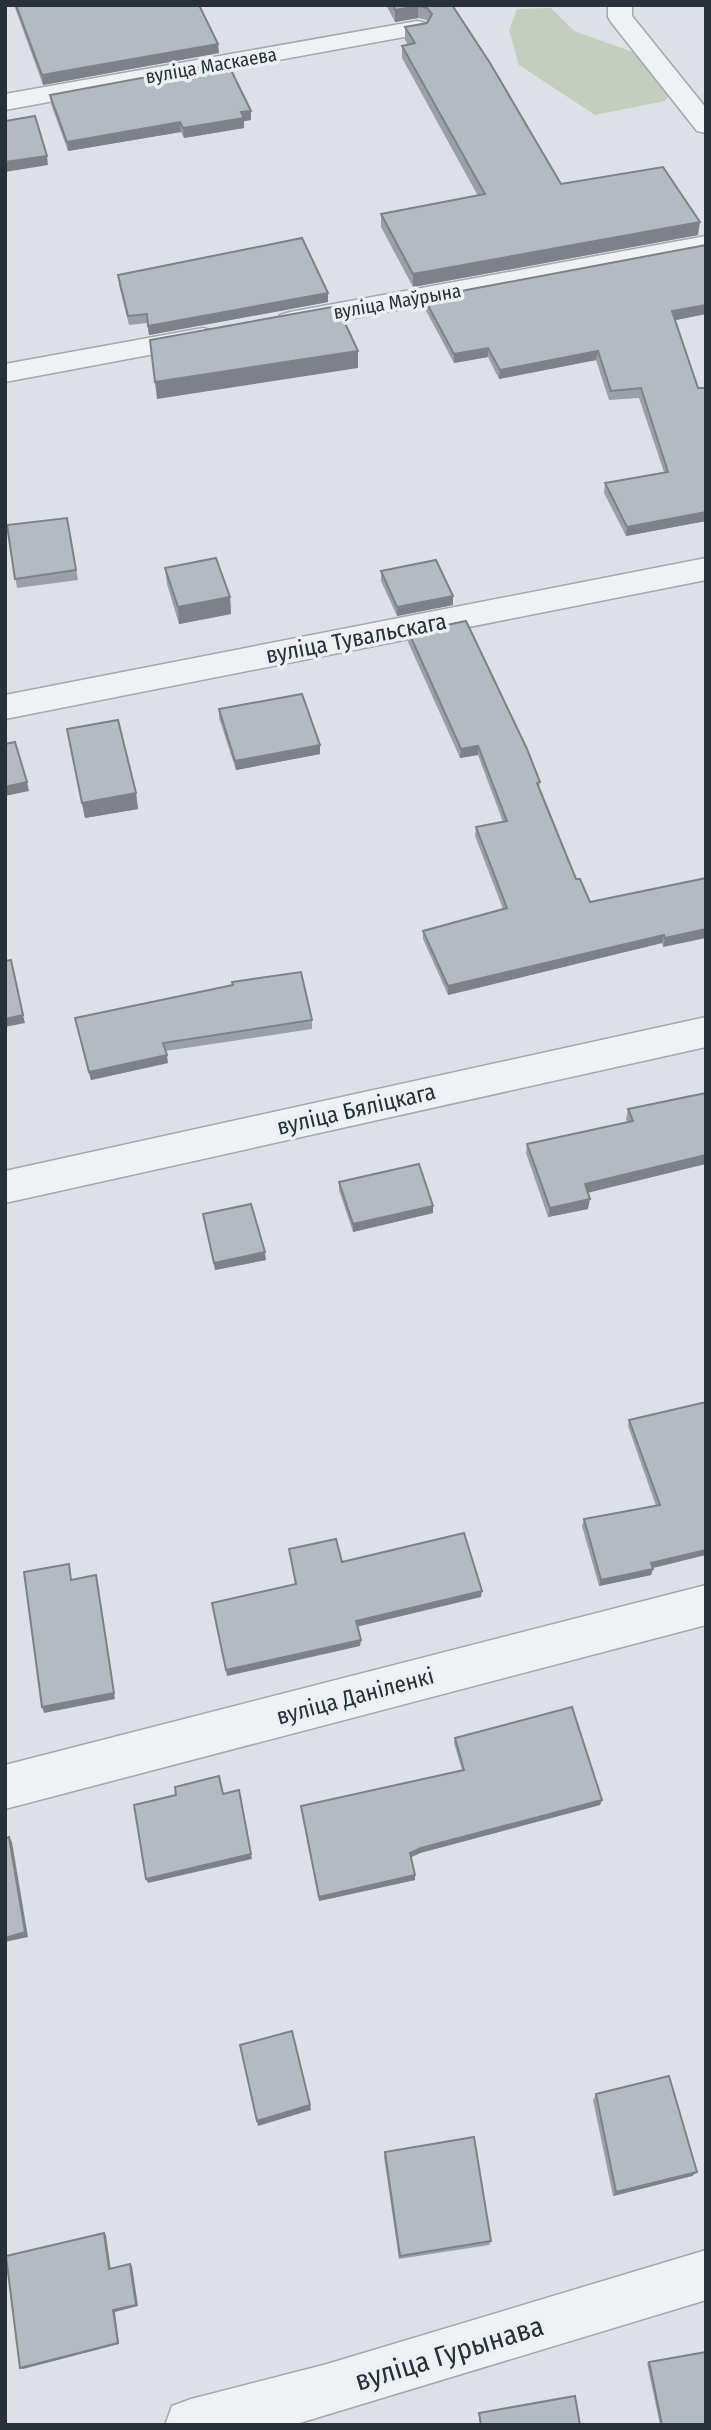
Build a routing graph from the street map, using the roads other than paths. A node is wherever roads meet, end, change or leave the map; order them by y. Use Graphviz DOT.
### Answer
graph roads {
  1 [pos="620,5"];
  2 [pos="416,28"];
  3 [pos="5,102"];
  4 [pos="706,125"];
  5 [pos="706,244"];
  6 [pos="266,325"];
  7 [pos="225,333"];
  8 [pos="5,373"];
  9 [pos="706,569"];
  10 [pos="5,707"];
  11 [pos="706,1032"];
  12 [pos="5,1187"];
  13 [pos="706,1605"];
  14 [pos="5,1787"];
  15 [pos="706,2275"];
  16 [pos="191,2425"];
  1 -- 4 [label="street"];
  2 -- 3 [label="street, вуліца Маскаева"];
  5 -- 6 [label="street, вуліца Маўрына"];
  7 -- 8 [label="street"];
  9 -- 10 [label="street, вуліца Тувальскага"];
  11 -- 12 [label="street, вуліца Бяліцкага"];
  13 -- 14 [label="street, вуліца Даніленкі"];
  15 -- 16 [label="street, вуліца Гурынава"];
}
